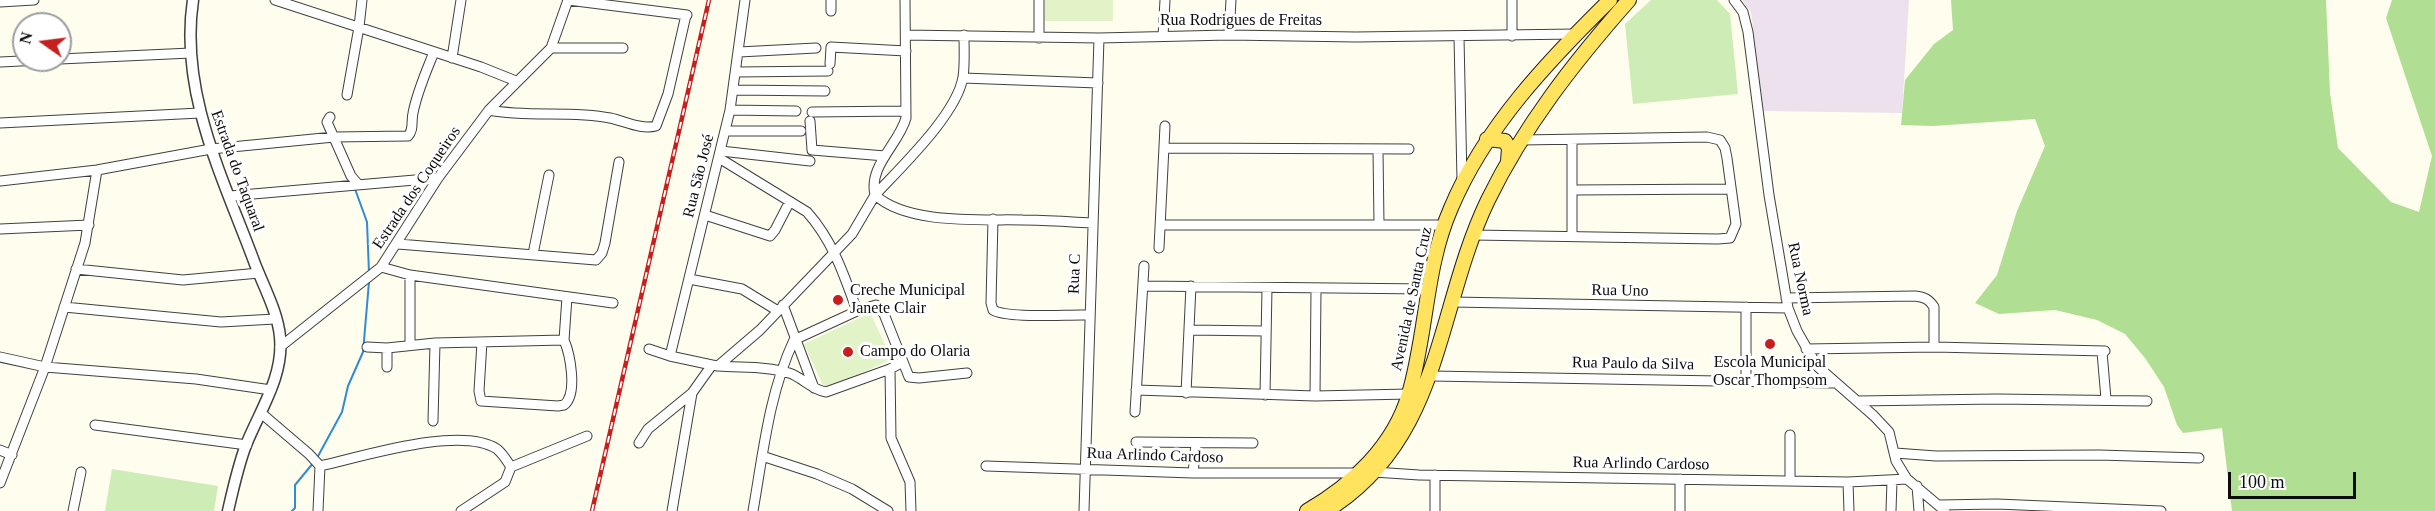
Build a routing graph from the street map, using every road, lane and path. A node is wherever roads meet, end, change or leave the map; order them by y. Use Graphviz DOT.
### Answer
graph roads {
  1 [pos="12,0"];
  2 [pos="34,0"];
  3 [pos="193,0"];
  4 [pos="275,0"];
  5 [pos="362,0"];
  6 [pos="461,0"];
  7 [pos="568,0"];
  8 [pos="745,0"];
  9 [pos="831,0"];
  10 [pos="905,0"];
  11 [pos="1039,0"];
  12 [pos="1165,0"];
  13 [pos="1231,0"];
  14 [pos="1512,0"];
  15 [pos="1610,0"];
  16 [pos="1629,0"];
  17 [pos="1734,0"];
  18 [pos="0,2"];
  19 [pos="831,11"];
  20 [pos="359,27"];
  21 [pos="1575,34"];
  22 [pos="906,35"];
  23 [pos="964,35"];
  24 [pos="1229,35"];
  25 [pos="1163,36"];
  26 [pos="1512,36"];
  27 [pos="1459,37"];
  28 [pos="1039,38"];
  29 [pos="1099,38"];
  30 [pos="551,48"];
  31 [pos="623,48"];
  32 [pos="816,48"];
  33 [pos="906,51"];
  34 [pos="434,52"];
  35 [pos="739,52"];
  36 [pos="191,53"];
  37 [pos="72,58"];
  38 [pos="452,58"];
  39 [pos="737,72"];
  40 [pos="963,78"];
  41 [pos="516,81"];
  42 [pos="1098,83"];
  43 [pos="734,90"];
  44 [pos="825,91"];
  45 [pos="347,95"];
  46 [pos="489,110"];
  47 [pos="730,110"];
  48 [pos="796,111"];
  49 [pos="906,111"];
  50 [pos="200,113"];
  51 [pos="330,117"];
  52 [pos="0,123"];
  53 [pos="1165,126"];
  54 [pos="801,130"];
  55 [pos="725,132"];
  56 [pos="334,137"];
  57 [pos="1487,139"];
  58 [pos="1521,140"];
  59 [pos="1572,141"];
  60 [pos="1164,148"];
  61 [pos="211,149"];
  62 [pos="1410,149"];
  63 [pos="1378,150"];
  64 [pos="720,155"];
  65 [pos="885,156"];
  66 [pos="810,161"];
  67 [pos="619,162"];
  68 [pos="1507,166"];
  69 [pos="97,170"];
  70 [pos="549,175"];
  71 [pos="438,178"];
  72 [pos="0,181"];
  73 [pos="355,184"];
  74 [pos="1462,184"];
  75 [pos="1731,189"];
  76 [pos="1574,190"];
  77 [pos="875,195"];
  78 [pos="230,196"];
  79 [pos="789,203"];
  80 [pos="705,215"];
  81 [pos="993,219"];
  82 [pos="1092,223"];
  83 [pos="1379,224"];
  84 [pos="89,225"];
  85 [pos="1161,225"];
  86 [pos="1444,225"];
  87 [pos="0,229"];
  88 [pos="1473,235"];
  89 [pos="1572,236"];
  90 [pos="398,244"];
  91 [pos="1160,248"];
  92 [pos="835,252"];
  93 [pos="533,254"];
  94 [pos="1144,266"];
  95 [pos="381,267"];
  96 [pos="76,269"];
  97 [pos="259,273"];
  98 [pos="410,275"];
  99 [pos="689,279"];
  100 [pos="1143,286"];
  101 [pos="1191,286"];
  102 [pos="1268,288"];
  103 [pos="1316,289"];
  104 [pos="1428,289"];
  105 [pos="567,297"];
  106 [pos="1452,302"];
  107 [pos="613,303"];
  108 [pos="1787,303"];
  109 [pos="64,307"];
  110 [pos="1746,307"];
  111 [pos="781,308"];
  112 [pos="857,311"];
  113 [pos="1089,315"];
  114 [pos="275,319"];
  115 [pos="1189,330"];
  116 [pos="1265,331"];
  117 [pos="564,340"];
  118 [pos="794,340"];
  119 [pos="482,342"];
  120 [pos="435,343"];
  121 [pos="410,345"];
  122 [pos="280,347"];
  123 [pos="367,347"];
  124 [pos="1934,347"];
  125 [pos="387,348"];
  126 [pos="650,349"];
  127 [pos="1806,350"];
  128 [pos="670,356"];
  129 [pos="0,357"];
  130 [pos="903,362"];
  131 [pos="715,365"];
  132 [pos="45,367"];
  133 [pos="387,367"];
  134 [pos="890,369"];
  135 [pos="782,371"];
  136 [pos="967,373"];
  137 [pos="1431,376"];
  138 [pos="1746,381"];
  139 [pos="1834,383"];
  140 [pos="814,388"];
  141 [pos="271,390"];
  142 [pos="1136,390"];
  143 [pos="692,393"];
  144 [pos="1186,393"];
  145 [pos="1409,394"];
  146 [pos="1265,395"];
  147 [pos="1315,396"];
  148 [pos="2106,399"];
  149 [pos="1857,401"];
  150 [pos="2147,401"];
  151 [pos="1135,412"];
  152 [pos="261,413"];
  153 [pos="433,421"];
  154 [pos="95,426"];
  155 [pos="1790,435"];
  156 [pos="587,436"];
  157 [pos="1136,442"];
  158 [pos="639,443"];
  159 [pos="1253,443"];
  160 [pos="1196,444"];
  161 [pos="247,445"];
  162 [pos="0,450"];
  163 [pos="1895,453"];
  164 [pos="12,455"];
  165 [pos="762,456"];
  166 [pos="2199,458"];
  167 [pos="319,465"];
  168 [pos="986,466"];
  169 [pos="512,467"];
  170 [pos="1085,469"];
  171 [pos="81,472"];
  172 [pos="1374,472"];
  173 [pos="1360,473"];
  174 [pos="1193,474"];
  175 [pos="1435,475"];
  176 [pos="1680,479"];
  177 [pos="1907,479"];
  178 [pos="1790,481"];
  179 [pos="1892,481"];
  180 [pos="1848,482"];
  181 [pos="0,483"];
  182 [pos="1917,486"];
  183 [pos="1942,508"];
  184 [pos="73,511"];
  185 [pos="228,511"];
  186 [pos="318,511"];
  187 [pos="461,511"];
  188 [pos="672,511"];
  189 [pos="753,511"];
  190 [pos="888,511"];
  191 [pos="911,511"];
  192 [pos="1084,511"];
  193 [pos="1307,511"];
  194 [pos="1326,511"];
  195 [pos="1435,511"];
  196 [pos="1680,511"];
  197 [pos="1849,511"];
  198 [pos="1892,511"];
  199 [pos="1919,511"];
  200 [pos="2161,511"];
  1 -- 2 [label="street"];
  1 -- 18 [label="street"];
  3 -- 36 [label="street, Estrada do Taquaral"];
  4 -- 20 [label="street"];
  5 -- 20 [label="street"];
  6 -- 38 [label="street"];
  7 -- 30 [label="street, Estrada dos Coqueiros"];
  7 -- 46 [label="street"];
  8 -- 35 [label="street, Rua São José"];
  9 -- 19 [label="street"];
  10 -- 22 [label="street"];
  11 -- 28 [label="street"];
  12 -- 25 [label="street"];
  13 -- 24 [label="street"];
  14 -- 26 [label="street"];
  15 -- 21 [label="main road, Avenida de Santa Cruz"];
  16 -- 58 [label="main road, Avenida de Santa Cruz"];
  17 -- 108 [label="street, Rua Norma"];
  20 -- 34 [label="street"];
  20 -- 45 [label="street"];
  21 -- 26 [label="street, Rua Rodrigues de Freitas"];
  21 -- 57 [label="main road, Avenida de Santa Cruz"];
  22 -- 23 [label="street, Rua Rodrigues de Freitas"];
  22 -- 33 [label="street"];
  23 -- 28 [label="street, Rua Rodrigues de Freitas"];
  23 -- 40 [label="street"];
  24 -- 25 [label="street, Rua Rodrigues de Freitas"];
  24 -- 27 [label="street, Rua Rodrigues de Freitas"];
  25 -- 29 [label="street, Rua Rodrigues de Freitas"];
  26 -- 27 [label="street, Rua Rodrigues de Freitas"];
  27 -- 74 [label="street"];
  28 -- 29 [label="street, Rua Rodrigues de Freitas"];
  29 -- 42 [label="street, Rua C"];
  30 -- 31 [label="street"];
  30 -- 41 [label="street, Estrada dos Coqueiros"];
  32 -- 35 [label="street"];
  33 -- 39 [label="street"];
  33 -- 49 [label="street"];
  34 -- 38 [label="street"];
  34 -- 56 [label="street"];
  35 -- 39 [label="street, Rua São José"];
  36 -- 37 [label="street"];
  36 -- 50 [label="street, Estrada do Taquaral"];
  38 -- 41 [label="street"];
  39 -- 43 [label="street, Rua São José"];
  40 -- 42 [label="street"];
  40 -- 77 [label="street"];
  41 -- 46 [label="street, Estrada dos Coqueiros"];
  42 -- 82 [label="street, Rua C"];
  43 -- 44 [label="street"];
  43 -- 47 [label="street, Rua São José"];
  46 -- 71 [label="street, Estrada dos Coqueiros"];
  47 -- 48 [label="street"];
  47 -- 55 [label="street, Rua São José"];
  49 -- 65 [label="street"];
  49 -- 65 [label="street"];
  50 -- 52 [label="street"];
  50 -- 61 [label="street, Estrada do Taquaral"];
  51 -- 56 [label="street"];
  53 -- 60 [label="street"];
  54 -- 55 [label="street"];
  55 -- 64 [label="street, Rua São José"];
  56 -- 61 [label="street"];
  56 -- 73 [label="street"];
  57 -- 68 [label="main road"];
  57 -- 74 [label="main road, Avenida de Santa Cruz"];
  58 -- 59 [label="street"];
  58 -- 68 [label="main road, Avenida de Santa Cruz"];
  59 -- 75 [label="street"];
  59 -- 76 [label="street"];
  60 -- 63 [label="street"];
  60 -- 85 [label="street"];
  61 -- 69 [label="street"];
  61 -- 78 [label="street, Estrada do Taquaral"];
  62 -- 63 [label="street"];
  63 -- 83 [label="street"];
  64 -- 66 [label="street"];
  64 -- 79 [label="street"];
  64 -- 80 [label="street, Rua São José"];
  65 -- 77 [label="street"];
  67 -- 93 [label="street"];
  68 -- 88 [label="main road, Avenida de Santa Cruz"];
  69 -- 72 [label="street"];
  69 -- 84 [label="street"];
  70 -- 93 [label="street"];
  71 -- 73 [label="street"];
  71 -- 90 [label="street, Estrada dos Coqueiros"];
  73 -- 78 [label="street"];
  74 -- 86 [label="main road, Avenida de Santa Cruz"];
  75 -- 76 [label="street"];
  75 -- 89 [label="street"];
  76 -- 89 [label="street"];
  77 -- 81 [label="street"];
  77 -- 92 [label="street"];
  78 -- 97 [label="street, Estrada do Taquaral"];
  79 -- 80 [label="street"];
  79 -- 92 [label="street"];
  80 -- 99 [label="street, Rua São José"];
  81 -- 82 [label="street"];
  81 -- 113 [label="street"];
  82 -- 113 [label="street, Rua C"];
  83 -- 85 [label="street"];
  83 -- 86 [label="street"];
  84 -- 87 [label="street"];
  84 -- 96 [label="street"];
  85 -- 91 [label="street"];
  86 -- 104 [label="main road, Avenida de Santa Cruz"];
  88 -- 89 [label="street"];
  88 -- 106 [label="main road, Avenida de Santa Cruz"];
  90 -- 93 [label="street"];
  90 -- 95 [label="street, Estrada dos Coqueiros"];
  92 -- 111 [label="street"];
  92 -- 112 [label="street"];
  94 -- 100 [label="street"];
  95 -- 98 [label="street"];
  95 -- 122 [label="street, Estrada dos Coqueiros"];
  96 -- 97 [label="street"];
  96 -- 109 [label="street"];
  97 -- 114 [label="street, Estrada do Taquaral"];
  98 -- 105 [label="street"];
  98 -- 121 [label="street"];
  99 -- 111 [label="street"];
  99 -- 128 [label="street, Rua São José"];
  100 -- 101 [label="street"];
  100 -- 142 [label="street"];
  101 -- 102 [label="street"];
  101 -- 115 [label="street"];
  102 -- 103 [label="street"];
  102 -- 116 [label="street"];
  103 -- 104 [label="street"];
  103 -- 147 [label="street"];
  104 -- 106 [label="main road"];
  104 -- 145 [label="main road, Avenida de Santa Cruz"];
  105 -- 107 [label="street"];
  105 -- 117 [label="street"];
  106 -- 110 [label="street, Rua Uno"];
  106 -- 137 [label="main road, Avenida de Santa Cruz"];
  108 -- 110 [label="street, Rua Uno"];
  108 -- 124 [label="street, Rua Uno"];
  108 -- 127 [label="street, Rua Norma"];
  109 -- 114 [label="street"];
  109 -- 132 [label="street"];
  110 -- 138 [label="street"];
  111 -- 118 [label="street"];
  111 -- 131 [label="street"];
  112 -- 118 [label="street"];
  112 -- 130 [label="street"];
  113 -- 170 [label="street, Rua C"];
  114 -- 122 [label="street, Estrada do Taquaral"];
  115 -- 116 [label="street"];
  115 -- 144 [label="street"];
  116 -- 146 [label="street"];
  117 -- 119 [label="street"];
  117 -- 119 [label="street"];
  118 -- 135 [label="street"];
  118 -- 140 [label="street"];
  119 -- 120 [label="street"];
  120 -- 121 [label="street"];
  120 -- 153 [label="street"];
  121 -- 125 [label="street"];
  122 -- 141 [label="street"];
  123 -- 125 [label="street"];
  124 -- 127 [label="street"];
  124 -- 148 [label="street"];
  125 -- 133 [label="street"];
  126 -- 128 [label="street"];
  127 -- 139 [label="street, Rua Norma"];
  128 -- 131 [label="street"];
  129 -- 132 [label="street"];
  130 -- 134 [label="street"];
  130 -- 136 [label="street"];
  131 -- 135 [label="street"];
  131 -- 143 [label="street"];
  132 -- 141 [label="street"];
  132 -- 164 [label="street"];
  134 -- 140 [label="street"];
  134 -- 191 [label="street"];
  135 -- 140 [label="street"];
  135 -- 165 [label="street"];
  137 -- 138 [label="street, Rua Paulo da Silva"];
  137 -- 172 [label="main road, Avenida de Santa Cruz"];
  138 -- 139 [label="street, Rua Paulo da Silva"];
  139 -- 149 [label="street, Rua Norma"];
  141 -- 152 [label="street"];
  142 -- 144 [label="street"];
  142 -- 151 [label="street"];
  143 -- 158 [label="street"];
  143 -- 188 [label="street"];
  144 -- 146 [label="street"];
  145 -- 147 [label="street"];
  145 -- 173 [label="main road, Avenida de Santa Cruz"];
  146 -- 147 [label="street"];
  148 -- 149 [label="street"];
  148 -- 150 [label="street"];
  149 -- 163 [label="street, Rua Norma"];
  152 -- 161 [label="street"];
  152 -- 167 [label="street"];
  154 -- 161 [label="street"];
  155 -- 178 [label="street"];
  156 -- 169 [label="street"];
  157 -- 160 [label="street"];
  159 -- 160 [label="street"];
  160 -- 174 [label="street"];
  161 -- 185 [label="street"];
  162 -- 164 [label="street"];
  163 -- 166 [label="street"];
  163 -- 177 [label="street, Rua Norma"];
  164 -- 181 [label="street"];
  165 -- 189 [label="street"];
  165 -- 190 [label="street"];
  167 -- 169 [label="street"];
  167 -- 186 [label="street"];
  168 -- 170 [label="street, Rua Arlindo Cardoso"];
  169 -- 187 [label="street"];
  170 -- 174 [label="street, Rua Arlindo Cardoso"];
  170 -- 192 [label="street, Rua C"];
  171 -- 184 [label="street"];
  172 -- 175 [label="street, Rua Arlindo Cardoso"];
  172 -- 194 [label="main road, Avenida de Santa Cruz"];
  173 -- 174 [label="street, Rua Arlindo Cardoso"];
  173 -- 193 [label="main road, Avenida de Santa Cruz"];
  175 -- 176 [label="street, Rua Arlindo Cardoso"];
  175 -- 195 [label="street"];
  176 -- 178 [label="street, Rua Arlindo Cardoso"];
  176 -- 196 [label="street"];
  177 -- 179 [label="street, Rua Arlindo Cardoso"];
  177 -- 182 [label="street"];
  178 -- 180 [label="street, Rua Arlindo Cardoso"];
  179 -- 180 [label="street, Rua Arlindo Cardoso"];
  179 -- 198 [label="street"];
  180 -- 197 [label="street"];
  182 -- 183 [label="street"];
  182 -- 199 [label="street"];
  183 -- 200 [label="street"];
}
